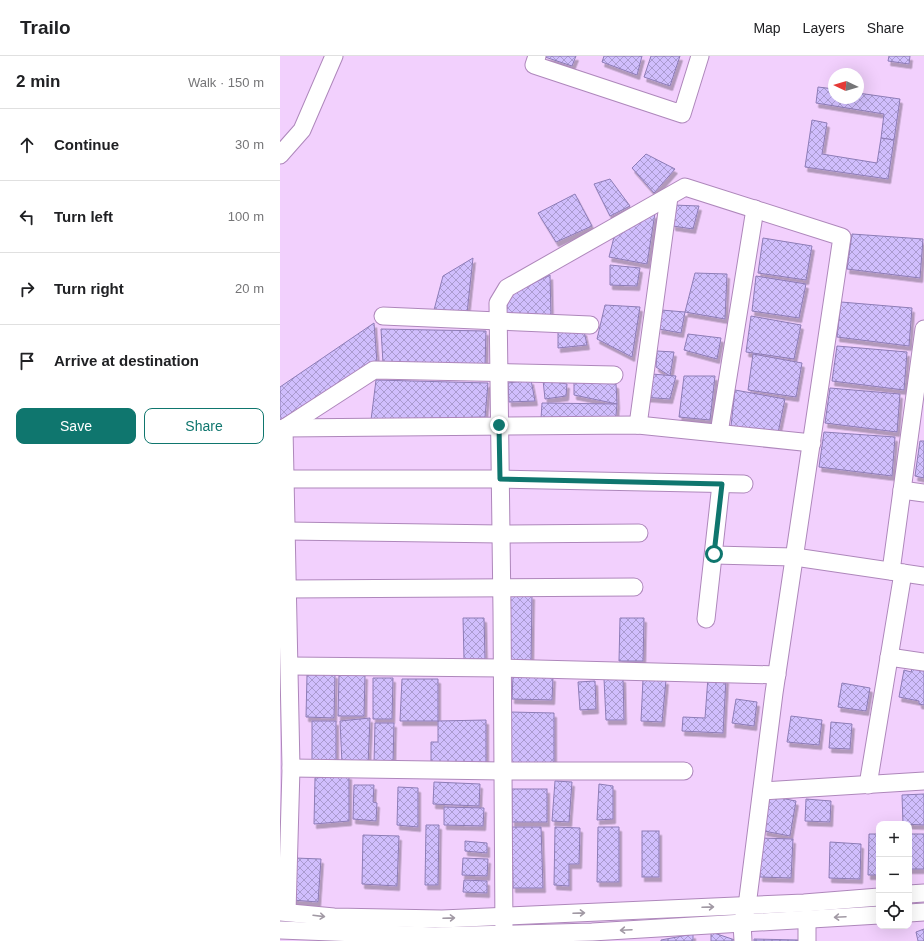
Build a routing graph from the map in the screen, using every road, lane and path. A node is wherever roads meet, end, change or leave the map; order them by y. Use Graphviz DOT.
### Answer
graph roads {
  1 [pos="334,56"];
  2 [pos="536,56"];
  3 [pos="700,56"];
  4 [pos="280,155"];
  5 [pos="669,196"];
  6 [pos="755,209"];
  7 [pos="383,316"];
  8 [pos="498,321"];
  9 [pos="590,325"];
  10 [pos="924,329"];
  11 [pos="499,373"];
  12 [pos="614,374"];
  13 [pos="499,425"];
  14 [pos="638,425"];
  15 [pos="282,430"];
  16 [pos="719,433"];
  17 [pos="812,443"];
  18 [pos="286,479"];
  19 [pos="500,479"];
  20 [pos="722,484"];
  21 [pos="744,484"];
  22 [pos="902,490"];
  23 [pos="924,493"];
  24 [pos="287,531"];
  25 [pos="639,533"];
  26 [pos="501,534"];
  27 [pos="714,554"];
  28 [pos="795,557"];
  29 [pos="897,572"];
  30 [pos="924,576"];
  31 [pos="634,587"];
  32 [pos="502,588"];
  33 [pos="288,589"];
  34 [pos="706,620"];
  35 [pos="889,656"];
  36 [pos="924,662"];
  37 [pos="290,666"];
  38 [pos="503,668"];
  39 [pos="777,675"];
  40 [pos="292,768"];
  41 [pos="503,771"];
  42 [pos="684,771"];
  43 [pos="924,781"];
  44 [pos="868,784"];
  45 [pos="762,791"];
  46 [pos="924,893"];
  47 [pos="912,894"];
  48 [pos="876,897"];
  49 [pos="746,906"];
  50 [pos="284,912"];
  51 [pos="924,912"];
  52 [pos="912,913"];
  53 [pos="531,915"];
  54 [pos="876,915"];
  55 [pos="504,916"];
  56 [pos="807,919"];
  57 [pos="742,923"];
  58 [pos="280,930"];
  59 [pos="702,933"];
  60 [pos="504,934"];
  61 [pos="647,935"];
  62 [pos="314,936"];
  63 [pos="592,936"];
  64 [pos="368,937"];
  65 [pos="532,937"];
  66 [pos="428,938"];
  67 [pos="743,941"];
  68 [pos="808,941"];
  1 -- 4 [label="street"];
  2 -- 3 [label="street"];
  5 -- 6 [label="street"];
  5 -- 8 [label="street"];
  5 -- 14 [label="street"];
  6 -- 16 [label="street"];
  6 -- 17 [label="street"];
  7 -- 8 [label="street"];
  8 -- 9 [label="street"];
  8 -- 11 [label="street"];
  10 -- 22 [label="street"];
  11 -- 12 [label="street"];
  11 -- 13 [label="street"];
  11 -- 15 [label="street"];
  13 -- 14 [label="street"];
  13 -- 15 [label="street"];
  13 -- 19 [label="street"];
  14 -- 16 [label="street"];
  15 -- 18 [label="street"];
  16 -- 17 [label="street"];
  17 -- 28 [label="street"];
  18 -- 19 [label="street"];
  18 -- 24 [label="street"];
  19 -- 20 [label="street"];
  19 -- 26 [label="street"];
  20 -- 21 [label="street"];
  20 -- 27 [label="street"];
  22 -- 23 [label="street"];
  22 -- 29 [label="street"];
  24 -- 26 [label="street"];
  24 -- 33 [label="street"];
  25 -- 26 [label="street"];
  26 -- 32 [label="street"];
  27 -- 28 [label="street"];
  27 -- 34 [label="street"];
  28 -- 29 [label="street"];
  28 -- 39 [label="street"];
  29 -- 30 [label="street"];
  29 -- 35 [label="street"];
  31 -- 32 [label="street"];
  32 -- 33 [label="street"];
  32 -- 38 [label="street"];
  33 -- 37 [label="street"];
  35 -- 36 [label="street"];
  35 -- 44 [label="street"];
  37 -- 38 [label="street"];
  37 -- 40 [label="street"];
  38 -- 39 [label="street"];
  38 -- 41 [label="street"];
  39 -- 45 [label="street"];
  40 -- 41 [label="street"];
  40 -- 50 [label="street"];
  41 -- 42 [label="street"];
  41 -- 55 [label="street"];
  43 -- 44 [label="street"];
  44 -- 45 [label="street"];
  45 -- 49 [label="street"];
  46 -- 47 [label="street"];
  48 -- 49 [label="street"];
  53 -- 49 [label="street, one-way"];
  49 -- 57 [label="street"];
  50 -- 55 [label="street, one-way"];
  51 -- 52 [label="street"];
  53 -- 55 [label="street"];
  53 -- 65 [label="street"];
  54 -- 56 [label="street, one-way"];
  55 -- 60 [label="street"];
  56 -- 57 [label="street"];
  56 -- 68 [label="street"];
  57 -- 59 [label="street"];
  57 -- 67 [label="street"];
  58 -- 62 [label="street"];
  59 -- 61 [label="street"];
  60 -- 65 [label="street"];
  60 -- 66 [label="street"];
  61 -- 63 [label="street, one-way"];
  62 -- 64 [label="street"];
  63 -- 65 [label="street"];
  64 -- 66 [label="street"];
}
